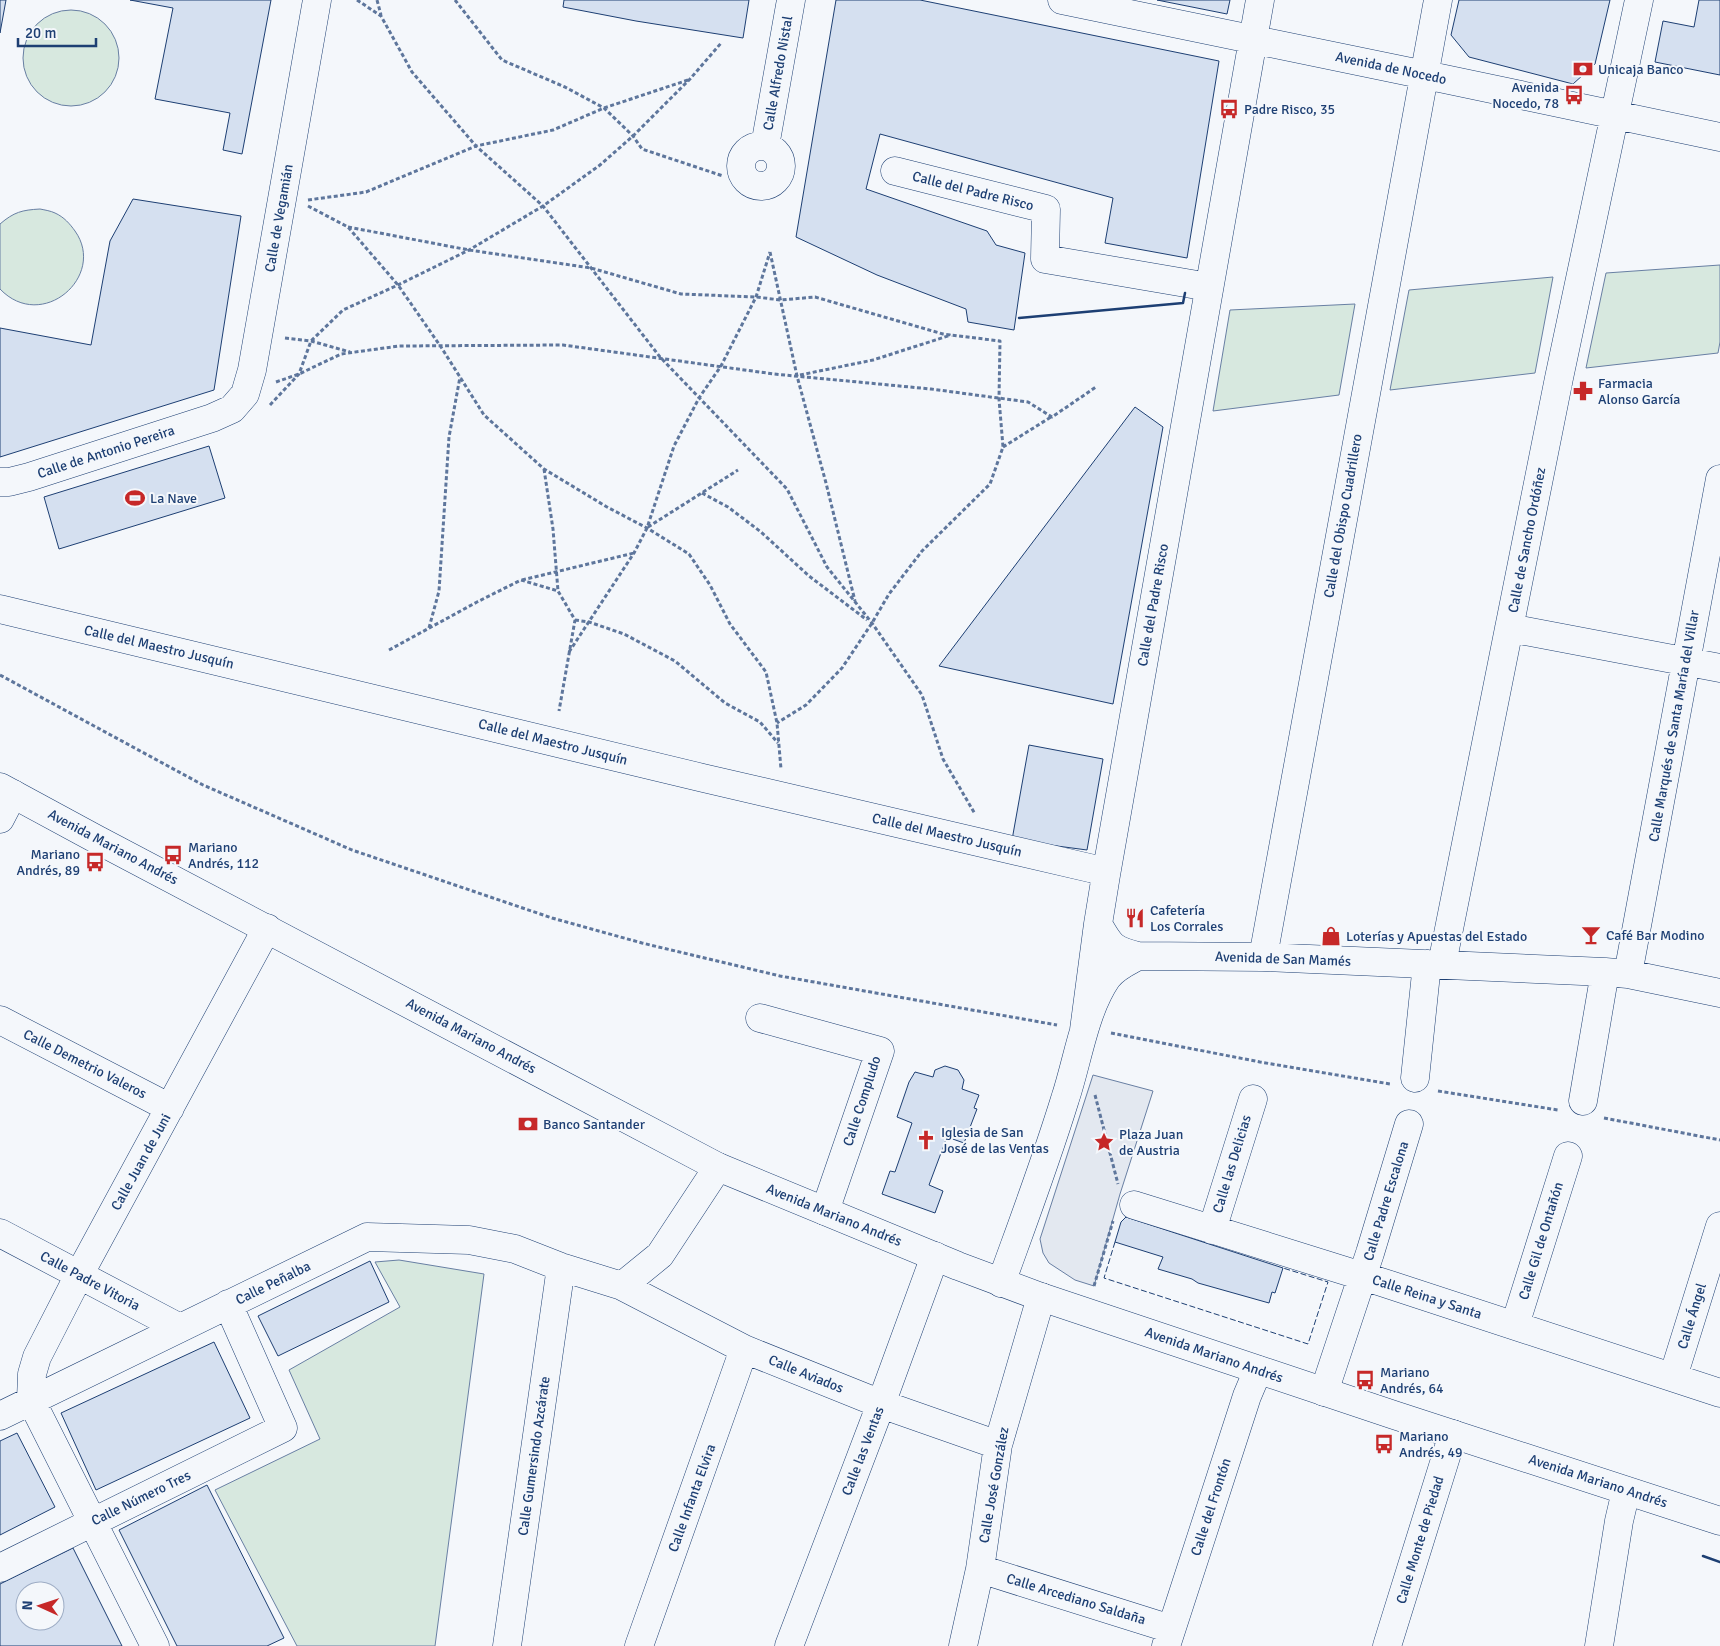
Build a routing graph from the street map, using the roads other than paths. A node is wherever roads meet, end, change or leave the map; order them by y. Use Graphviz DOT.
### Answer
graph roads {
  1 [pos="317,0"];
  2 [pos="791,0"];
  3 [pos="1062,0"];
  4 [pos="1260,0"];
  5 [pos="1438,0"];
  6 [pos="1639,0"];
  7 [pos="1253,38"];
  8 [pos="1424,75"];
  9 [pos="1614,115"];
  10 [pos="1720,137"];
  11 [pos="765,146"];
  12 [pos="895,171"];
  13 [pos="1209,286"];
  14 [pos="212,418"];
  15 [pos="1720,479"];
  16 [pos="0,482"];
  17 [pos="0,609"];
  18 [pos="1509,628"];
  19 [pos="1686,661"];
  20 [pos="1720,668"];
  21 [pos="7,791"];
  22 [pos="0,819"];
  23 [pos="1106,875"];
  24 [pos="1098,924"];
  25 [pos="267,928"];
  26 [pos="1138,956"];
  27 [pos="1263,957"];
  28 [pos="1435,964"];
  29 [pos="1617,973"];
  30 [pos="1720,993"];
  31 [pos="760,1018"];
  32 [pos="0,1020"];
  33 [pos="1072,1028"];
  34 [pos="1415,1078"];
  35 [pos="1253,1099"];
  36 [pos="1583,1101"];
  37 [pos="170,1108"];
  38 [pos="1408,1124"];
  39 [pos="1568,1156"];
  40 [pos="718,1167"];
  41 [pos="1122,1202"];
  42 [pos="825,1211"];
  43 [pos="1720,1226"];
  44 [pos="1212,1230"];
  45 [pos="0,1233"];
  46 [pos="934,1256"];
  47 [pos="561,1267"];
  48 [pos="79,1275"];
  49 [pos="1363,1277"];
  50 [pos="1001,1282"];
  51 [pos="622,1286"];
  52 [pos="1041,1297"];
  53 [pos="228,1304"];
  54 [pos="1515,1325"];
  55 [pos="180,1328"];
  56 [pos="744,1349"];
  57 [pos="1258,1370"];
  58 [pos="1673,1377"];
  59 [pos="1324,1392"];
  60 [pos="1720,1393"];
  61 [pos="31,1400"];
  62 [pos="881,1404"];
  63 [pos="0,1416"];
  64 [pos="1453,1434"];
  65 [pos="998,1445"];
  66 [pos="1626,1490"];
  67 [pos="1720,1521"];
  68 [pos="91,1522"];
  69 [pos="0,1568"];
  70 [pos="980,1569"];
  71 [pos="1168,1637"];
  72 [pos="155,1646"];
  73 [pos="507,1646"];
  74 [pos="639,1646"];
  75 [pos="789,1646"];
  76 [pos="962,1646"];
  77 [pos="1387,1646"];
  78 [pos="1599,1646"];
  1 -- 14 [label="street, Calle de Vegamián"];
  2 -- 11 [label="street, Calle Alfredo Nistal"];
  3 -- 7 [label="street, Avenida de Nocedo"];
  4 -- 7 [label="street, Calle del Padre Risco"];
  5 -- 8 [label="street, Calle del Obispo Cuadrillero"];
  6 -- 9 [label="street, Calle de Sancho Ordóñez"];
  7 -- 8 [label="street, Avenida de Nocedo"];
  7 -- 13 [label="street, Calle del Padre Risco"];
  8 -- 9 [label="street, Avenida de Nocedo"];
  8 -- 27 [label="street, Calle del Obispo Cuadrillero"];
  9 -- 10 [label="street, Avenida de Nocedo"];
  9 -- 18 [label="street, Calle de Sancho Ordóñez"];
  12 -- 13 [label="street, Calle del Padre Risco"];
  13 -- 23 [label="street, Calle del Padre Risco"];
  14 -- 16 [label="street, Calle de Antonio Pereira"];
  15 -- 19 [label="street, Calle Marqués de Santa María del Villar"];
  17 -- 23 [label="street, Calle del Maestro Jusquín"];
  18 -- 19 [label="street"];
  18 -- 28 [label="street, Calle de Sancho Ordóñez"];
  19 -- 20 [label="street"];
  19 -- 29 [label="street, Calle Marqués de Santa María del Villar"];
  21 -- 22 [label="street"];
  21 -- 25 [label="street, Avenida Mariano Andrés"];
  23 -- 24 [label="street, Calle del Padre Risco"];
  24 -- 26 [label="street"];
  24 -- 33 [label="street, Calle del Padre Risco"];
  25 -- 37 [label="street, Calle Juan de Juni"];
  25 -- 40 [label="street, Avenida Mariano Andrés"];
  26 -- 27 [label="street, Avenida de San Mamés"];
  26 -- 33 [label="street"];
  27 -- 28 [label="street, Avenida de San Mamés"];
  28 -- 29 [label="street, Avenida de San Mamés"];
  28 -- 34 [label="street"];
  29 -- 30 [label="street, Avenida de San Mamés"];
  29 -- 36 [label="street"];
  31 -- 42 [label="street, Calle Compludo"];
  32 -- 37 [label="street, Calle Demetrio Valeros"];
  33 -- 50 [label="street"];
  35 -- 44 [label="street, Calle las Delicias"];
  37 -- 48 [label="street, Calle Juan de Juni"];
  38 -- 49 [label="street, Calle Padre Escalona"];
  39 -- 54 [label="street, Calle Gil de Ontañón"];
  40 -- 42 [label="street, Avenida Mariano Andrés"];
  40 -- 51 [label="street"];
  41 -- 44 [label="street, Calle Reina y Santa"];
  42 -- 46 [label="street, Avenida Mariano Andrés"];
  43 -- 58 [label="street, Calle Ángel"];
  44 -- 49 [label="street, Calle Reina y Santa"];
  45 -- 48 [label="street, Calle Padre Vitoria"];
  46 -- 50 [label="street, Avenida Mariano Andrés"];
  46 -- 62 [label="street, Calle las Ventas"];
  47 -- 51 [label="street, Calle Peñalba"];
  47 -- 53 [label="street, Calle Peñalba"];
  47 -- 73 [label="street, Calle Gumersindo Azcárate"];
  48 -- 55 [label="street, Calle Padre Vitoria"];
  48 -- 61 [label="street, Calle Juan de Juni"];
  49 -- 54 [label="street, Calle Reina y Santa"];
  49 -- 59 [label="street, Calle Padre Escalona"];
  50 -- 52 [label="street, Avenida Mariano Andrés"];
  51 -- 56 [label="street, Calle Aviados"];
  52 -- 57 [label="street, Avenida Mariano Andrés"];
  52 -- 65 [label="street, Calle José González"];
  53 -- 55 [label="street, Calle Peñalba"];
  53 -- 68 [label="street, Calle Número Tres"];
  54 -- 58 [label="street, Calle Reina y Santa"];
  55 -- 61 [label="street, Calle Peñalba"];
  56 -- 62 [label="street, Calle Aviados"];
  56 -- 74 [label="street, Calle Infanta Elvira"];
  57 -- 59 [label="street, Avenida Mariano Andrés"];
  57 -- 71 [label="street, Calle del Frontón"];
  58 -- 60 [label="street, Calle Reina y Santa"];
  59 -- 64 [label="street, Avenida Mariano Andrés"];
  61 -- 63 [label="street, Calle Peñalba"];
  61 -- 68 [label="street"];
  62 -- 65 [label="street, Calle Aviados"];
  62 -- 75 [label="street, Calle las Ventas"];
  64 -- 66 [label="street, Avenida Mariano Andrés"];
  64 -- 77 [label="street, Calle Monte de Piedad"];
  65 -- 70 [label="street, Calle José González"];
  66 -- 67 [label="street, Avenida Mariano Andrés"];
  66 -- 78 [label="street"];
  68 -- 69 [label="street, Calle Número Tres"];
  68 -- 72 [label="street"];
  70 -- 71 [label="street, Calle Arcediano Saldaña"];
  70 -- 76 [label="street, Calle José González"];
}
